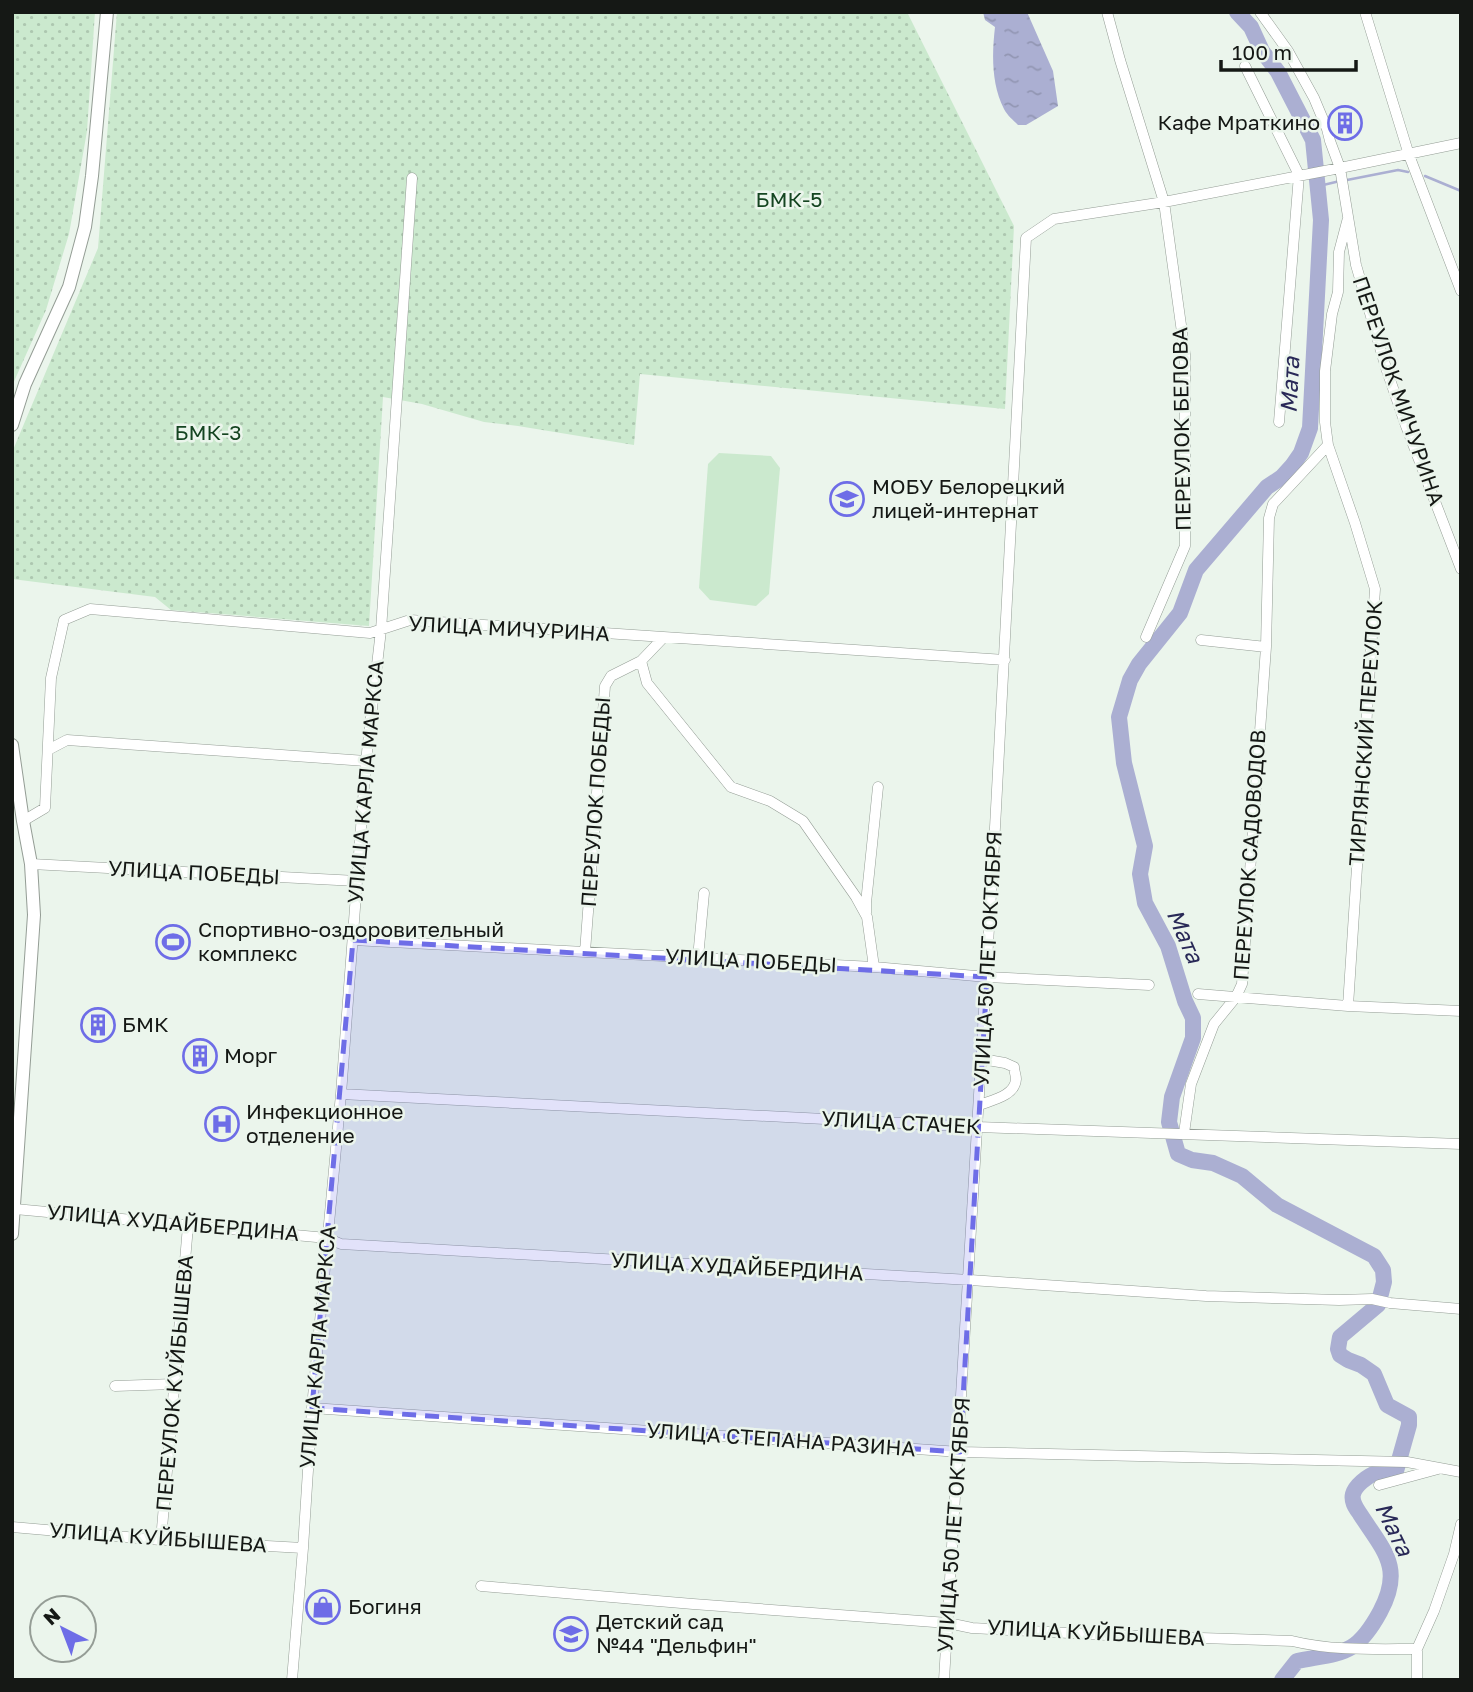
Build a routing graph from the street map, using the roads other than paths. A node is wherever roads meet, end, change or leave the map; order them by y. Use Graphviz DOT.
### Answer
graph roads {
  1 [pos="107,12"];
  2 [pos="1107,12"];
  3 [pos="1260,12"];
  4 [pos="1365,12"];
  5 [pos="1245,66"];
  6 [pos="1461,143"];
  7 [pos="1409,155"];
  8 [pos="1341,172"];
  9 [pos="1299,175"];
  10 [pos="412,178"];
  11 [pos="1164,202"];
  12 [pos="1348,218"];
  13 [pos="1461,291"];
  14 [pos="1279,422"];
  15 [pos="12,425"];
  16 [pos="1328,444"];
  17 [pos="1461,569"];
  18 [pos="381,631"];
  19 [pos="663,638"];
  20 [pos="1146,638"];
  21 [pos="1201,640"];
  22 [pos="1266,647"];
  23 [pos="1005,660"];
  24 [pos="641,661"];
  25 [pos="12,746"];
  26 [pos="48,750"];
  27 [pos="366,761"];
  28 [pos="878,787"];
  29 [pos="23,821"];
  30 [pos="31,863"];
  31 [pos="357,881"];
  32 [pos="704,892"];
  33 [pos="867,917"];
  34 [pos="352,940"];
  35 [pos="585,953"];
  36 [pos="698,958"];
  37 [pos="874,967"];
  38 [pos="987,977"];
  39 [pos="1149,985"];
  40 [pos="1198,994"];
  41 [pos="1236,997"];
  42 [pos="1348,1006"];
  43 [pos="1461,1011"];
  44 [pos="982,1059"];
  45 [pos="341,1094"];
  46 [pos="979,1104"];
  47 [pos="978,1127"];
  48 [pos="1184,1133"];
  49 [pos="1461,1144"];
  50 [pos="14,1183"];
  51 [pos="15,1209"];
  52 [pos="188,1226"];
  53 [pos="12,1234"];
  54 [pos="327,1238"];
  55 [pos="970,1280"];
  56 [pos="1461,1309"];
  57 [pos="174,1384"];
  58 [pos="115,1386"];
  59 [pos="312,1408"];
  60 [pos="960,1452"];
  61 [pos="1441,1468"];
  62 [pos="1461,1472"];
  63 [pos="1379,1485"];
  64 [pos="1461,1524"];
  65 [pos="12,1527"];
  66 [pos="161,1540"];
  67 [pos="303,1548"];
  68 [pos="481,1586"];
  69 [pos="948,1623"];
  70 [pos="1417,1649"];
  71 [pos="292,1680"];
  72 [pos="944,1680"];
  73 [pos="1417,1680"];
  1 -- 15 [label="main road"];
  2 -- 11 [label="street, ПЕРЕУЛОК БЕЛОВА"];
  3 -- 8 [label="street"];
  4 -- 7 [label="street"];
  5 -- 9 [label="street"];
  6 -- 7 [label="street"];
  7 -- 8 [label="street"];
  7 -- 13 [label="street"];
  8 -- 9 [label="street"];
  8 -- 12 [label="street, ПЕРЕУЛОК МИЧУРИНА"];
  9 -- 11 [label="street"];
  9 -- 14 [label="street"];
  10 -- 18 [label="street, УЛИЦА КАРЛА МАРКСА"];
  11 -- 20 [label="street, ПЕРЕУЛОК БЕЛОВА"];
  11 -- 23 [label="street, УЛИЦА 50 ЛЕТ ОКТЯБРЯ"];
  12 -- 16 [label="street, ТИРЛЯНСКИЙ ПЕРЕУЛОК"];
  12 -- 17 [label="street, ПЕРЕУЛОК МИЧУРИНА"];
  16 -- 22 [label="street, ПЕРЕУЛОК САДОВОДОВ"];
  16 -- 42 [label="street, ТИРЛЯНСКИЙ ПЕРЕУЛОК"];
  18 -- 19 [label="street, УЛИЦА МИЧУРИНА"];
  18 -- 26 [label="street, УЛИЦА МИЧУРИНА"];
  18 -- 27 [label="street, УЛИЦА КАРЛА МАРКСА"];
  19 -- 23 [label="street, УЛИЦА МИЧУРИНА"];
  19 -- 24 [label="street, ПЕРЕУЛОК ПОБЕДЫ"];
  21 -- 22 [label="street"];
  22 -- 41 [label="street, ПЕРЕУЛОК САДОВОДОВ"];
  23 -- 38 [label="street, УЛИЦА 50 ЛЕТ ОКТЯБРЯ"];
  24 -- 33 [label="street"];
  24 -- 35 [label="street, ПЕРЕУЛОК ПОБЕДЫ"];
  25 -- 29 [label="main road"];
  26 -- 27 [label="street"];
  26 -- 29 [label="street, УЛИЦА МИЧУРИНА"];
  27 -- 31 [label="street, УЛИЦА КАРЛА МАРКСА"];
  28 -- 33 [label="street"];
  29 -- 30 [label="main road"];
  30 -- 31 [label="street, УЛИЦА ПОБЕДЫ"];
  30 -- 50 [label="main road"];
  31 -- 34 [label="street, УЛИЦА КАРЛА МАРКСА"];
  32 -- 36 [label="street"];
  33 -- 37 [label="street"];
  34 -- 35 [label="street, УЛИЦА ПОБЕДЫ"];
  34 -- 45 [label="street, УЛИЦА КАРЛА МАРКСА"];
  35 -- 36 [label="street, УЛИЦА ПОБЕДЫ"];
  36 -- 37 [label="street, УЛИЦА ПОБЕДЫ"];
  37 -- 38 [label="street, УЛИЦА ПОБЕДЫ"];
  38 -- 39 [label="street, УЛИЦА ПОБЕДЫ"];
  38 -- 44 [label="street, УЛИЦА 50 ЛЕТ ОКТЯБРЯ"];
  40 -- 41 [label="street"];
  41 -- 42 [label="street"];
  41 -- 48 [label="street, ПЕРЕУЛОК САДОВОДОВ"];
  42 -- 43 [label="street"];
  44 -- 46 [label="street, УЛИЦА 50 ЛЕТ ОКТЯБРЯ"];
  44 -- 46 [label="street"];
  45 -- 47 [label="street, УЛИЦА СТАЧЕК"];
  45 -- 54 [label="street, УЛИЦА КАРЛА МАРКСА"];
  46 -- 47 [label="street, УЛИЦА 50 ЛЕТ ОКТЯБРЯ"];
  47 -- 48 [label="street, УЛИЦА СТАЧЕК"];
  47 -- 55 [label="street, УЛИЦА 50 ЛЕТ ОКТЯБРЯ"];
  48 -- 49 [label="street, УЛИЦА СТАЧЕК"];
  50 -- 51 [label="main road"];
  51 -- 52 [label="street, УЛИЦА ХУДАЙБЕРДИНА"];
  51 -- 53 [label="main road"];
  52 -- 54 [label="street, УЛИЦА ХУДАЙБЕРДИНА"];
  52 -- 57 [label="street, ПЕРЕУЛОК КУЙБЫШЕВА"];
  54 -- 55 [label="street, УЛИЦА ХУДАЙБЕРДИНА"];
  54 -- 59 [label="street, УЛИЦА КАРЛА МАРКСА"];
  55 -- 56 [label="street, УЛИЦА ХУДАЙБЕРДИНА"];
  55 -- 60 [label="street, УЛИЦА 50 ЛЕТ ОКТЯБРЯ"];
  57 -- 58 [label="street"];
  57 -- 66 [label="street, ПЕРЕУЛОК КУЙБЫШЕВА"];
  59 -- 60 [label="street, УЛИЦА СТЕПАНА РАЗИНА"];
  59 -- 67 [label="street, УЛИЦА КАРЛА МАРКСА"];
  60 -- 61 [label="street, УЛИЦА СТЕПАНА РАЗИНА"];
  60 -- 69 [label="street, УЛИЦА 50 ЛЕТ ОКТЯБРЯ"];
  61 -- 62 [label="street, УЛИЦА СТЕПАНА РАЗИНА"];
  61 -- 63 [label="street"];
  64 -- 70 [label="street"];
  65 -- 66 [label="street, УЛИЦА КУЙБЫШЕВА"];
  66 -- 67 [label="street, УЛИЦА КУЙБЫШЕВА"];
  67 -- 71 [label="street, УЛИЦА КАРЛА МАРКСА"];
  68 -- 69 [label="street, УЛИЦА КУЙБЫШЕВА"];
  69 -- 70 [label="street, УЛИЦА КУЙБЫШЕВА"];
  69 -- 72 [label="street, УЛИЦА 50 ЛЕТ ОКТЯБРЯ"];
  70 -- 73 [label="street"];
}
